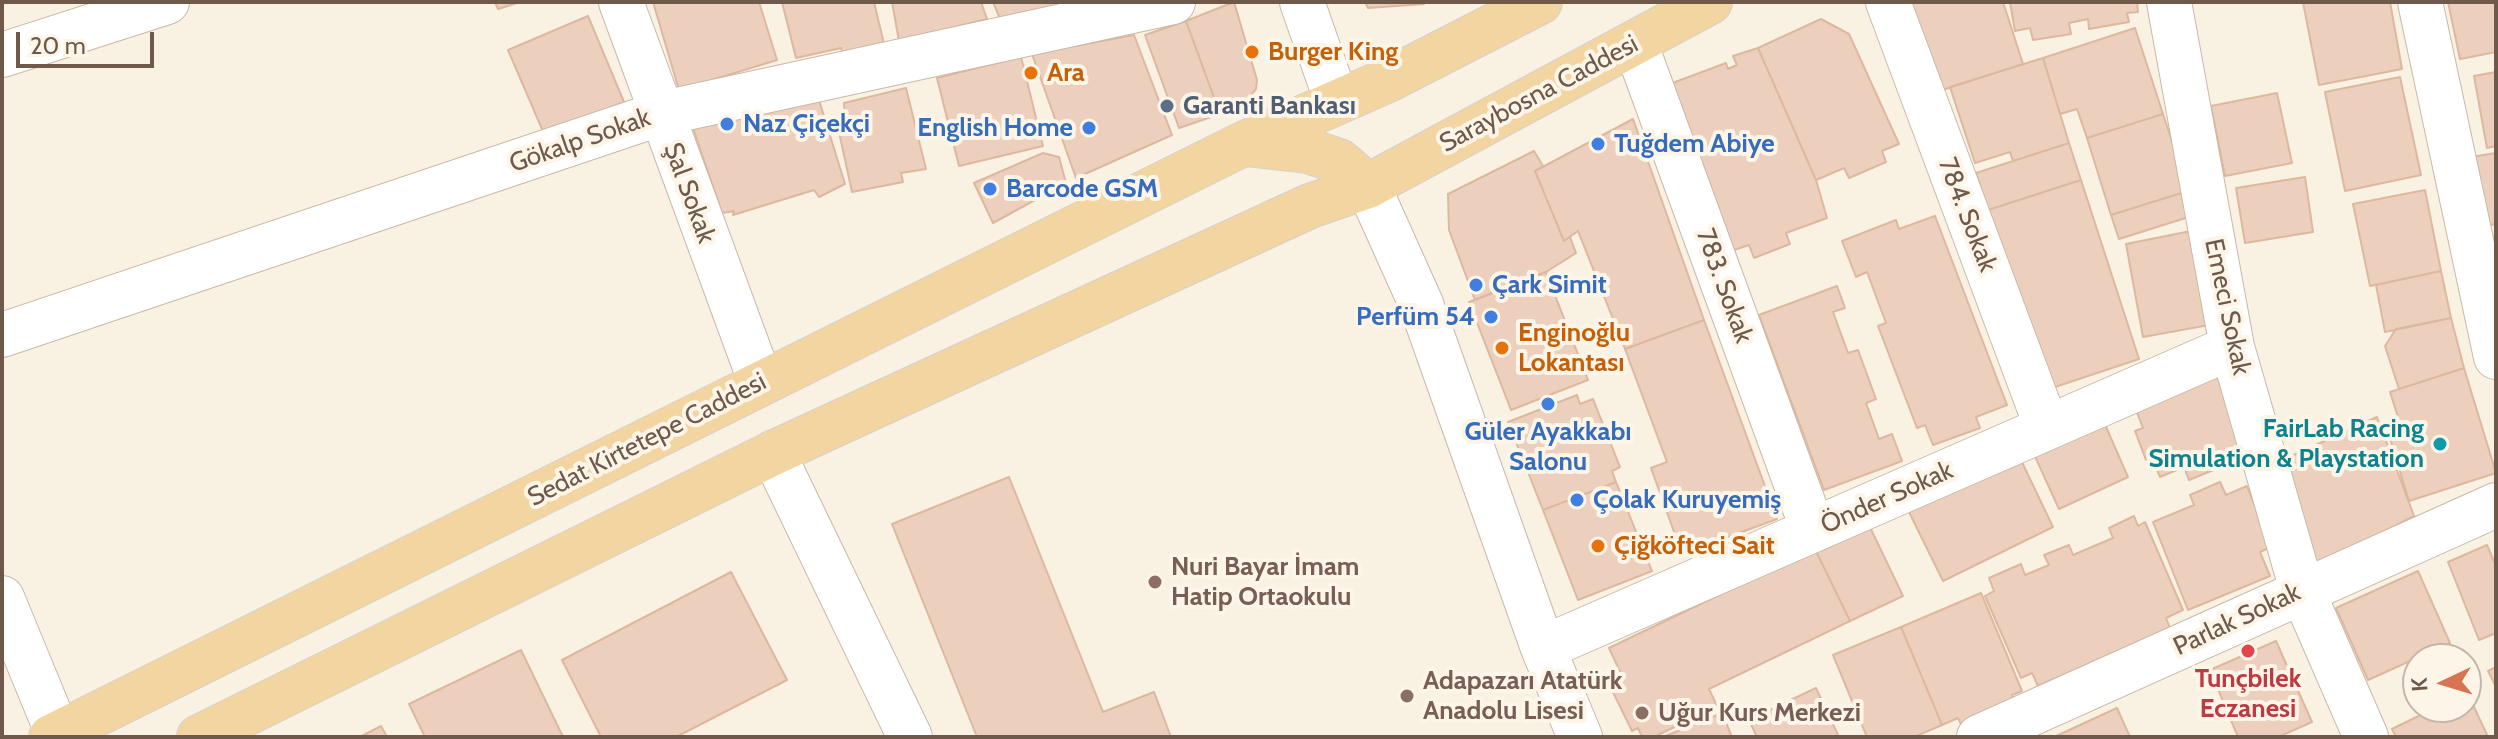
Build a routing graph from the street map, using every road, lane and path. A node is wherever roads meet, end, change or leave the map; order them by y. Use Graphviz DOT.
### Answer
graph roads {
  1 [pos="167,2"];
  2 [pos="621,2"];
  3 [pos="1173,2"];
  4 [pos="1302,2"];
  5 [pos="1540,2"];
  6 [pos="1710,2"];
  7 [pos="1888,2"];
  8 [pos="2169,2"];
  9 [pos="2420,2"];
  10 [pos="1635,43"];
  11 [pos="2,55"];
  12 [pos="1337,102"];
  13 [pos="676,110"];
  14 [pos="1243,144"];
  15 [pos="1368,186"];
  16 [pos="2,335"];
  17 [pos="2232,347"];
  18 [pos="2496,357"];
  19 [pos="761,383"];
  20 [pos="2047,428"];
  21 [pos="773,453"];
  22 [pos="2496,505"];
  23 [pos="1813,530"];
  24 [pos="2302,590"];
  25 [pos="3,602"];
  26 [pos="1543,648"];
  27 [pos="55,735"];
  28 [pos="199,737"];
  29 [pos="910,737"];
  30 [pos="1580,737"];
  31 [pos="1979,737"];
  32 [pos="2366,737"];
  1 -- 11 [label="street"];
  2 -- 13 [label="street, Şal Sokak"];
  3 -- 13 [label="street, Gökalp Sokak"];
  4 -- 12 [label="street"];
  5 -- 12 [label="main road, Sedat Kirtetepe Caddesi"];
  6 -- 10 [label="main road, Saraybosna Caddesi"];
  7 -- 20 [label="street, 784. Sokak"];
  8 -- 17 [label="street, Emeci Sokak"];
  9 -- 18 [label="street"];
  10 -- 15 [label="main road, Saraybosna Caddesi"];
  10 -- 23 [label="street, 783. Sokak"];
  12 -- 14 [label="main road, Sedat Kirtetepe Caddesi"];
  13 -- 16 [label="street, Gökalp Sokak"];
  13 -- 19 [label="street, Şal Sokak"];
  14 -- 15 [label="main road"];
  14 -- 19 [label="main road, Sedat Kirtetepe Caddesi"];
  15 -- 21 [label="main road"];
  15 -- 26 [label="street"];
  17 -- 20 [label="street, Önder Sokak"];
  17 -- 24 [label="street, Emeci Sokak"];
  19 -- 27 [label="main road, Sedat Kirtetepe Caddesi"];
  20 -- 23 [label="street, Önder Sokak"];
  21 -- 28 [label="main road"];
  21 -- 29 [label="street"];
  22 -- 24 [label="street, Parlak Sokak"];
  23 -- 26 [label="street, Önder Sokak"];
  24 -- 31 [label="street, Parlak Sokak"];
  24 -- 32 [label="street, Emeci Sokak"];
  25 -- 27 [label="street"];
  26 -- 30 [label="street"];
}
